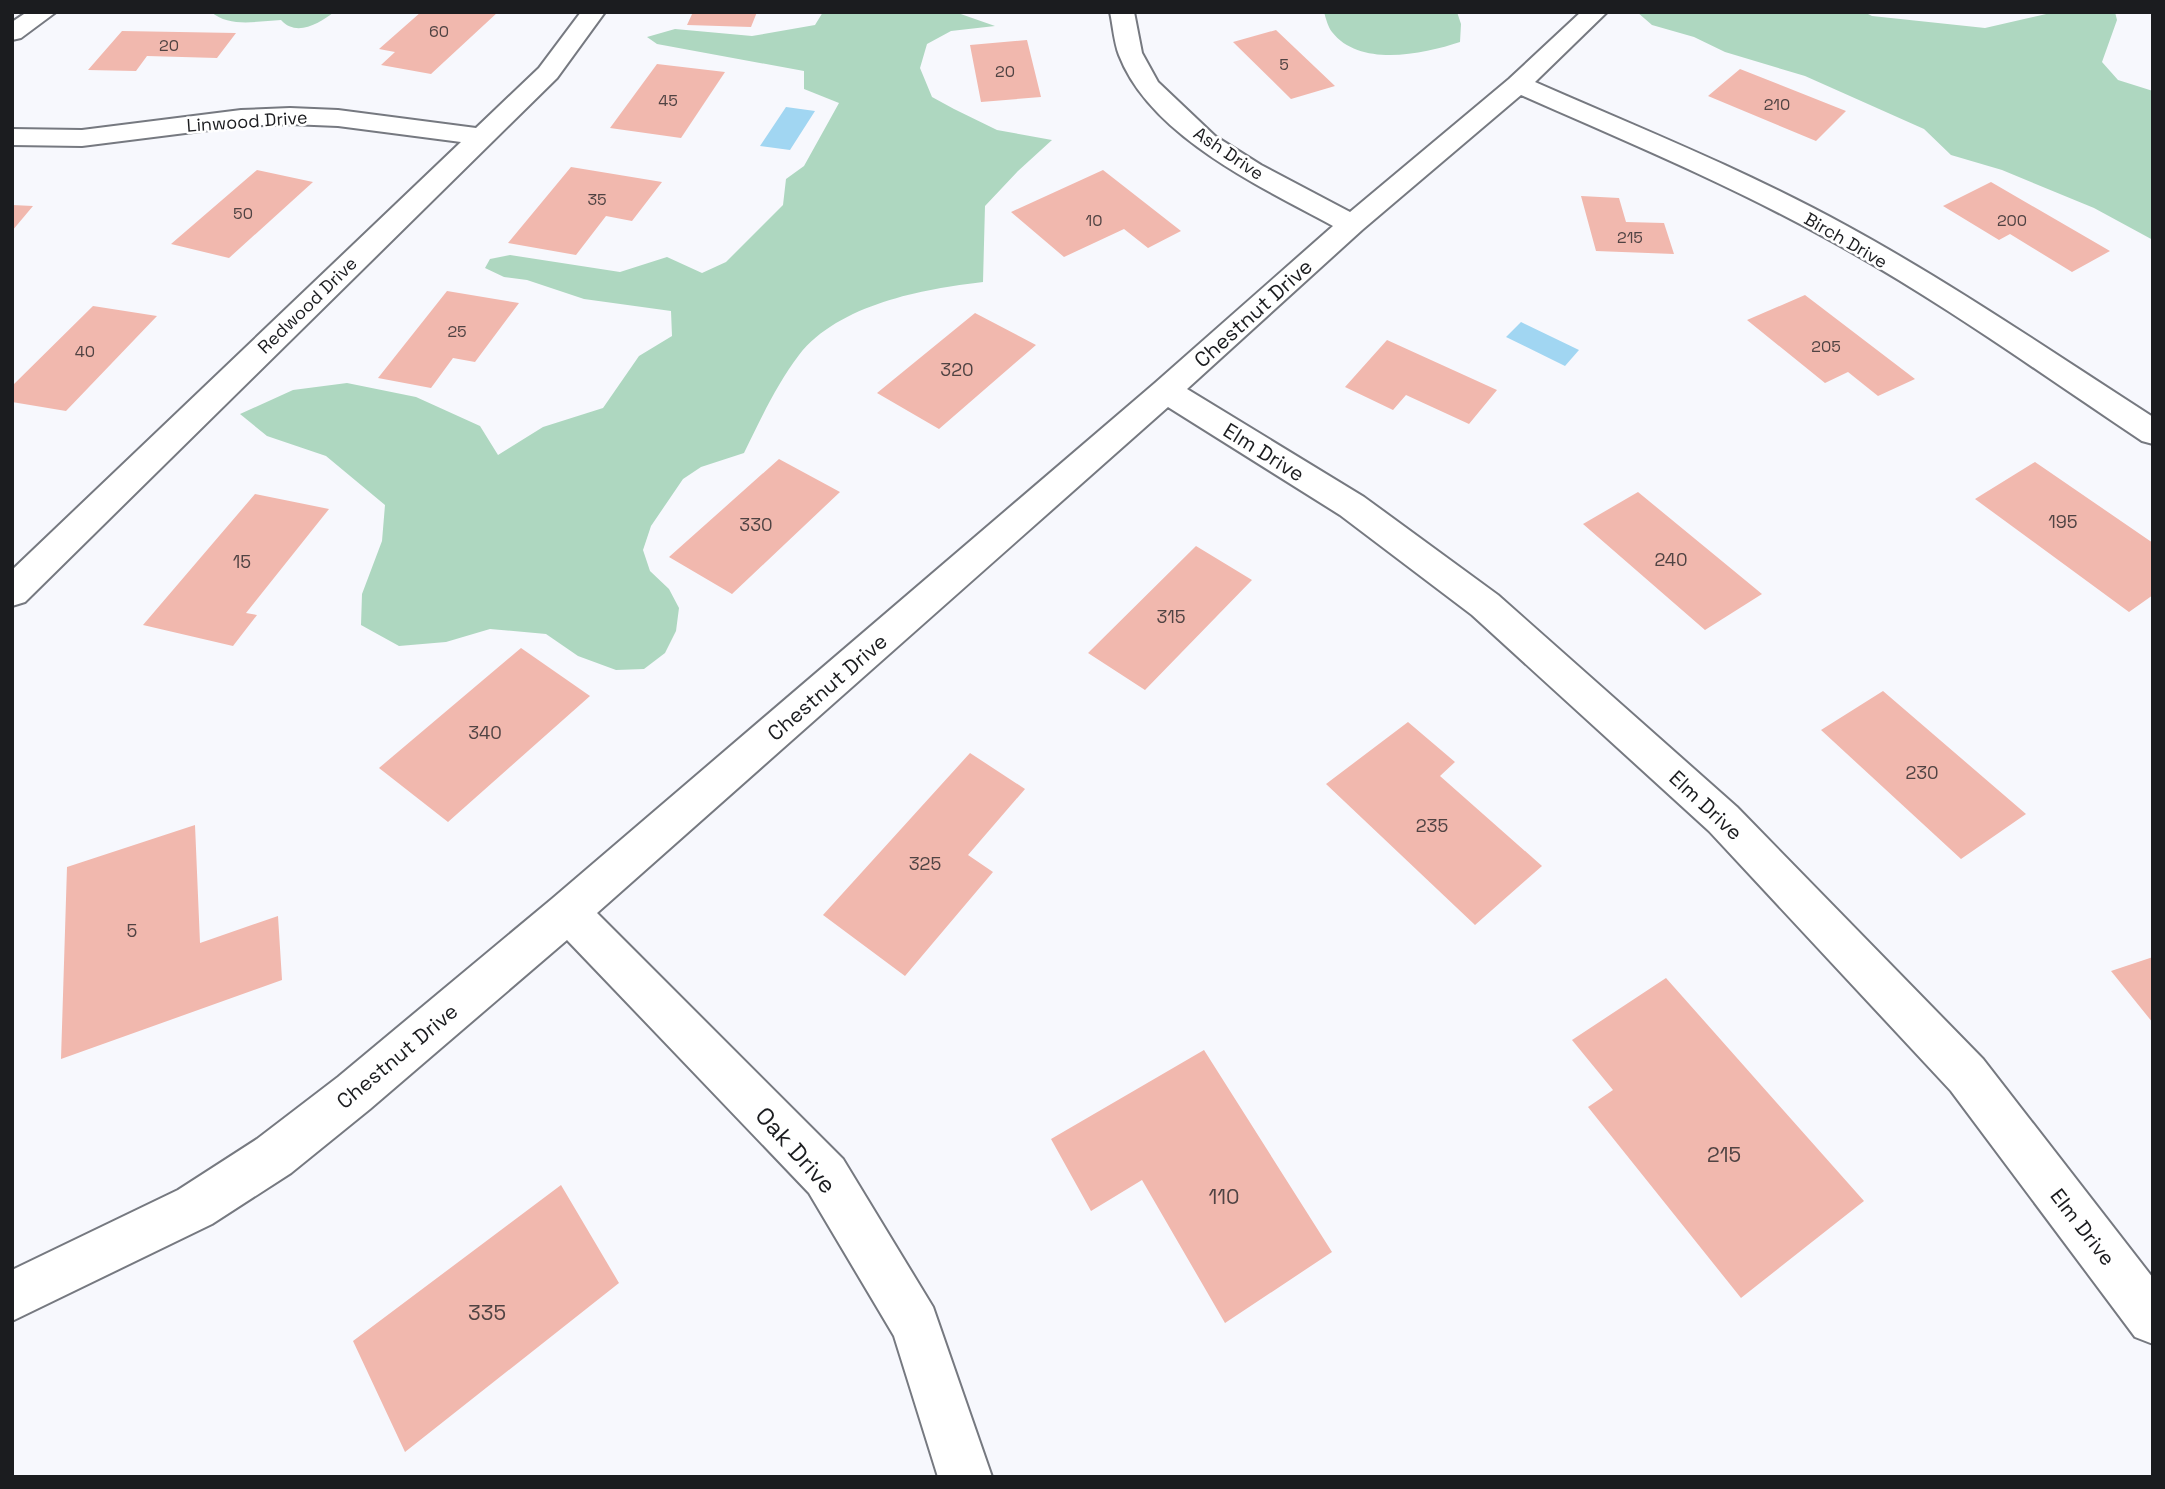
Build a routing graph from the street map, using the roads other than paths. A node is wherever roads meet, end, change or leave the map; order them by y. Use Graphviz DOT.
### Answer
graph roads {
  1 [pos="44,12"];
  2 [pos="593,12"];
  3 [pos="1122,12"];
  4 [pos="1595,12"];
  5 [pos="12,33"];
  6 [pos="1518,84"];
  7 [pos="12,137"];
  8 [pos="481,137"];
  9 [pos="1352,224"];
  10 [pos="1166,391"];
  11 [pos="2153,433"];
  12 [pos="12,592"];
  13 [pos="568,912"];
  14 [pos="12,1296"];
  15 [pos="2153,1319"];
  16 [pos="965,1477"];
  1 -- 5 [label="street"];
  2 -- 8 [label="street, Redwood Drive"];
  3 -- 9 [label="street, Ash Drive"];
  4 -- 6 [label="street, Chestnut Drive"];
  6 -- 9 [label="street, Chestnut Drive"];
  6 -- 11 [label="street, Birch Drive"];
  7 -- 8 [label="street, Linwood Drive"];
  8 -- 12 [label="street, Redwood Drive"];
  9 -- 10 [label="street, Chestnut Drive"];
  10 -- 13 [label="street, Chestnut Drive"];
  10 -- 15 [label="street, Elm Drive"];
  13 -- 14 [label="street, Chestnut Drive"];
  13 -- 16 [label="street, Oak Drive"];
}
